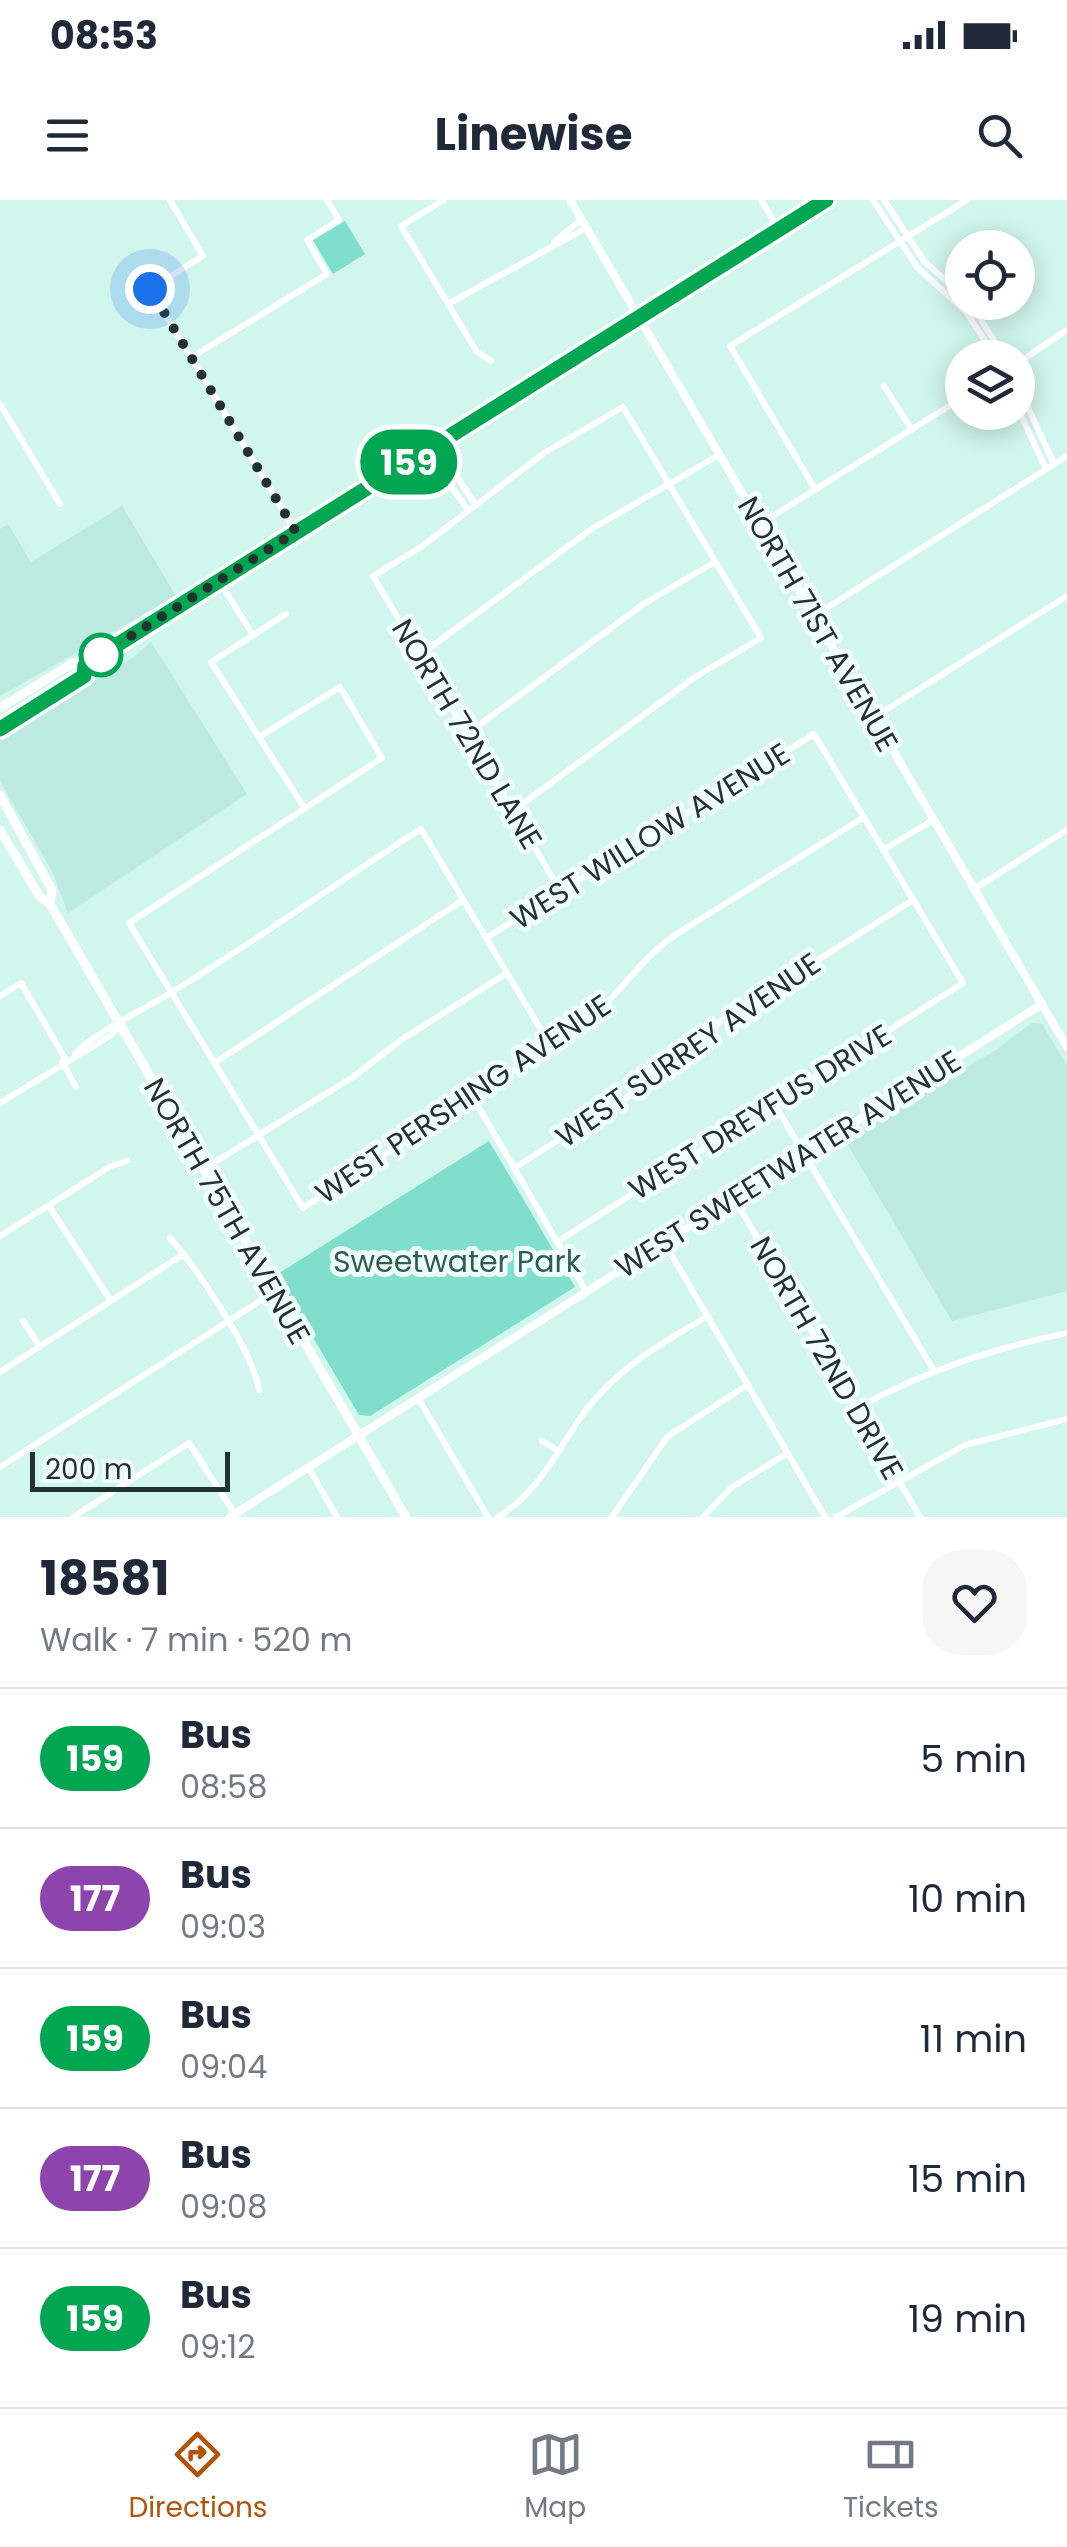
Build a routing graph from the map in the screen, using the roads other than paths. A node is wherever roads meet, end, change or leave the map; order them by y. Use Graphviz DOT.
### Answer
graph roads {
  1 [pos="170,200"];
  2 [pos="327,200"];
  3 [pos="444,200"];
  4 [pos="570,200"];
  5 [pos="761,200"];
  6 [pos="826,200"];
  7 [pos="873,200"];
  8 [pos="884,200"];
  9 [pos="968,200"];
  10 [pos="583,224"];
  11 [pos="779,230"];
  12 [pos="907,236"];
  13 [pos="899,240"];
  14 [pos="945,280"];
  15 [pos="945,288"];
  16 [pos="448,304"];
  17 [pos="638,317"];
  18 [pos="1067,330"];
  19 [pos="1035,352"];
  20 [pos="192,357"];
  21 [pos="490,361"];
  22 [pos="884,386"];
  23 [pos="0,404"];
  24 [pos="945,409"];
  25 [pos="1035,429"];
  26 [pos="912,430"];
  27 [pos="1030,430"];
  28 [pos="431,448"];
  29 [pos="719,456"];
  30 [pos="1067,456"];
  31 [pos="1050,467"];
  32 [pos="669,484"];
  33 [pos="815,489"];
  34 [pos="60,504"];
  35 [pos="472,507"];
  36 [pos="760,524"];
  37 [pos="296,532"];
  38 [pos="374,561"];
  39 [pos="715,562"];
  40 [pos="377,574"];
  41 [pos="219,580"];
  42 [pos="1067,596"];
  43 [pos="286,614"];
  44 [pos="814,616"];
  45 [pos="253,635"];
  46 [pos="749,645"];
  47 [pos="420,655"];
  48 [pos="756,656"];
  49 [pos="85,665"];
  50 [pos="0,708"];
  51 [pos="874,718"];
  52 [pos="0,729"];
  53 [pos="467,734"];
  54 [pos="260,737"];
  55 [pos="0,795"];
  56 [pos="303,806"];
  57 [pos="513,811"];
  58 [pos="864,818"];
  59 [pos="933,820"];
  60 [pos="0,830"];
  61 [pos="1067,830"];
  62 [pos="883,850"];
  63 [pos="974,889"];
  64 [pos="561,892"];
  65 [pos="464,900"];
  66 [pos="914,900"];
  67 [pos="50,904"];
  68 [pos="486,938"];
  69 [pos="507,973"];
  70 [pos="171,993"];
  71 [pos="0,996"];
  72 [pos="1042,1004"];
  73 [pos="118,1026"];
  74 [pos="550,1045"];
  75 [pos="1067,1048"];
  76 [pos="64,1061"];
  77 [pos="216,1062"];
  78 [pos="76,1088"];
  79 [pos="471,1094"];
  80 [pos="772,1102"];
  81 [pos="0,1103"];
  82 [pos="260,1135"];
  83 [pos="806,1153"];
  84 [pos="127,1161"];
  85 [pos="514,1168"];
  86 [pos="202,1170"];
  87 [pos="734,1198"];
  88 [pos="50,1206"];
  89 [pos="0,1236"];
  90 [pos="170,1238"];
  91 [pos="557,1242"];
  92 [pos="664,1242"];
  93 [pos="184,1254"];
  94 [pos="274,1292"];
  95 [pos="586,1292"];
  96 [pos="111,1302"];
  97 [pos="708,1316"];
  98 [pos="23,1321"];
  99 [pos="226,1323"];
  100 [pos="1067,1332"];
  101 [pos="40,1347"];
  102 [pos="933,1369"];
  103 [pos="0,1372"];
  104 [pos="747,1385"];
  105 [pos="258,1390"];
  106 [pos="417,1397"];
  107 [pos="856,1408"];
  108 [pos="1067,1419"];
  109 [pos="358,1435"];
  110 [pos="542,1442"];
  111 [pos="559,1451"];
  112 [pos="788,1453"];
  113 [pos="0,1467"];
  114 [pos="308,1467"];
  115 [pos="899,1481"];
  116 [pos="232,1515"];
  117 [pos="73,1517"];
  118 [pos="338,1517"];
  119 [pos="406,1517"];
  120 [pos="488,1517"];
  121 [pos="498,1517"];
  122 [pos="612,1517"];
  123 [pos="703,1517"];
  124 [pos="825,1517"];
  125 [pos="836,1517"];
  126 [pos="920,1517"];
  1 -- 20 [label="street"];
  2 -- 20 [label="street"];
  3 -- 16 [label="street"];
  4 -- 10 [label="street, NORTH 71ST AVENUE"];
  5 -- 11 [label="street"];
  6 -- 11 [label="main road"];
  7 -- 13 [label="street"];
  8 -- 12 [label="street"];
  9 -- 12 [label="street"];
  10 -- 16 [label="street"];
  10 -- 17 [label="street, NORTH 71ST AVENUE"];
  11 -- 17 [label="main road"];
  12 -- 13 [label="street"];
  12 -- 14 [label="street"];
  13 -- 15 [label="street"];
  13 -- 33 [label="street"];
  16 -- 21 [label="street"];
  17 -- 28 [label="main road"];
  17 -- 29 [label="street, NORTH 71ST AVENUE"];
  18 -- 19 [label="street"];
  20 -- 37 [label="street"];
  22 -- 26 [label="street"];
  23 -- 34 [label="street"];
  24 -- 26 [label="street"];
  25 -- 31 [label="street"];
  26 -- 33 [label="street"];
  27 -- 31 [label="street"];
  28 -- 35 [label="street"];
  28 -- 37 [label="main road"];
  29 -- 32 [label="street"];
  29 -- 36 [label="street, NORTH 71ST AVENUE"];
  30 -- 31 [label="street"];
  31 -- 44 [label="street"];
  32 -- 35 [label="street"];
  32 -- 39 [label="street"];
  32 -- 47 [label="street"];
  33 -- 36 [label="street"];
  35 -- 40 [label="street"];
  36 -- 44 [label="street, NORTH 71ST AVENUE"];
  37 -- 41 [label="main road"];
  38 -- 40 [label="street, NORTH 72ND LANE"];
  39 -- 46 [label="street"];
  39 -- 53 [label="street"];
  40 -- 47 [label="street, NORTH 72ND LANE"];
  41 -- 45 [label="street"];
  41 -- 49 [label="main road"];
  42 -- 51 [label="street"];
  43 -- 45 [label="street"];
  44 -- 51 [label="street, NORTH 71ST AVENUE"];
  45 -- 54 [label="street"];
  46 -- 48 [label="street"];
  46 -- 57 [label="street"];
  47 -- 53 [label="street, NORTH 72ND LANE"];
  49 -- 50 [label="main road"];
  49 -- 52 [label="main road"];
  51 -- 59 [label="street, NORTH 71ST AVENUE"];
  53 -- 57 [label="street, NORTH 72ND LANE"];
  54 -- 56 [label="street"];
  54 -- 56 [label="street"];
  55 -- 67 [label="main road, NORTH 75TH AVENUE"];
  56 -- 70 [label="street"];
  57 -- 64 [label="street, NORTH 72ND LANE"];
  58 -- 62 [label="street"];
  58 -- 64 [label="street, WEST WILLOW AVENUE"];
  58 -- 74 [label="street, WEST PERSHING AVENUE"];
  59 -- 62 [label="street"];
  59 -- 63 [label="street, NORTH 71ST AVENUE"];
  60 -- 67 [label="main road, NORTH 75TH AVENUE"];
  61 -- 63 [label="street"];
  62 -- 66 [label="street"];
  63 -- 72 [label="street, NORTH 71ST AVENUE"];
  64 -- 68 [label="street, WEST WILLOW AVENUE"];
  65 -- 68 [label="street"];
  65 -- 70 [label="street"];
  65 -- 77 [label="street"];
  66 -- 80 [label="street, WEST DREYFUS DRIVE"];
  66 -- 85 [label="street, WEST SURREY AVENUE"];
  67 -- 73 [label="main road, NORTH 75TH AVENUE"];
  68 -- 69 [label="street"];
  69 -- 74 [label="street"];
  69 -- 82 [label="street, WEST WILLOW AVENUE"];
  70 -- 73 [label="street"];
  70 -- 77 [label="street"];
  71 -- 76 [label="street"];
  72 -- 75 [label="street, NORTH 71ST AVENUE"];
  72 -- 83 [label="street, WEST SWEETWATER AVENUE"];
  73 -- 76 [label="street"];
  73 -- 86 [label="main road, NORTH 75TH AVENUE"];
  74 -- 79 [label="street, WEST PERSHING AVENUE"];
  76 -- 78 [label="street"];
  76 -- 81 [label="street"];
  77 -- 82 [label="street"];
  79 -- 82 [label="street, WEST PERSHING AVENUE"];
  79 -- 85 [label="street"];
  80 -- 83 [label="street"];
  80 -- 91 [label="street, WEST DREYFUS DRIVE"];
  82 -- 86 [label="street, WEST WILLOW AVENUE"];
  83 -- 87 [label="street, WEST SWEETWATER AVENUE"];
  83 -- 102 [label="street"];
  84 -- 88 [label="street"];
  85 -- 91 [label="street"];
  86 -- 94 [label="main road, NORTH 75TH AVENUE"];
  87 -- 92 [label="street, WEST SWEETWATER AVENUE"];
  87 -- 107 [label="street, NORTH 72ND DRIVE"];
  88 -- 89 [label="street"];
  88 -- 96 [label="street"];
  90 -- 93 [label="street"];
  91 -- 95 [label="street"];
  92 -- 95 [label="street, WEST SWEETWATER AVENUE"];
  92 -- 97 [label="street"];
  93 -- 96 [label="street"];
  93 -- 99 [label="street"];
  94 -- 99 [label="street"];
  94 -- 109 [label="main road, NORTH 75TH AVENUE"];
  95 -- 106 [label="street, WEST SWEETWATER AVENUE"];
  96 -- 101 [label="street"];
  97 -- 104 [label="street"];
  97 -- 111 [label="street"];
  98 -- 101 [label="street"];
  99 -- 105 [label="street"];
  99 -- 113 [label="street"];
  100 -- 102 [label="street"];
  101 -- 103 [label="street"];
  102 -- 107 [label="street"];
  104 -- 112 [label="street"];
  104 -- 122 [label="street"];
  106 -- 109 [label="street, WEST SWEETWATER AVENUE"];
  106 -- 120 [label="street"];
  107 -- 115 [label="street, NORTH 72ND DRIVE"];
  108 -- 115 [label="street"];
  109 -- 114 [label="street, WEST SWEETWATER AVENUE"];
  109 -- 119 [label="main road, NORTH 75TH AVENUE"];
  110 -- 111 [label="street"];
  111 -- 121 [label="street"];
  112 -- 123 [label="street"];
  112 -- 124 [label="street"];
  114 -- 116 [label="street, WEST SWEETWATER AVENUE"];
  114 -- 118 [label="street"];
  115 -- 125 [label="street"];
  115 -- 126 [label="street, NORTH 72ND DRIVE"];
  116 -- 117 [label="street"];
}
